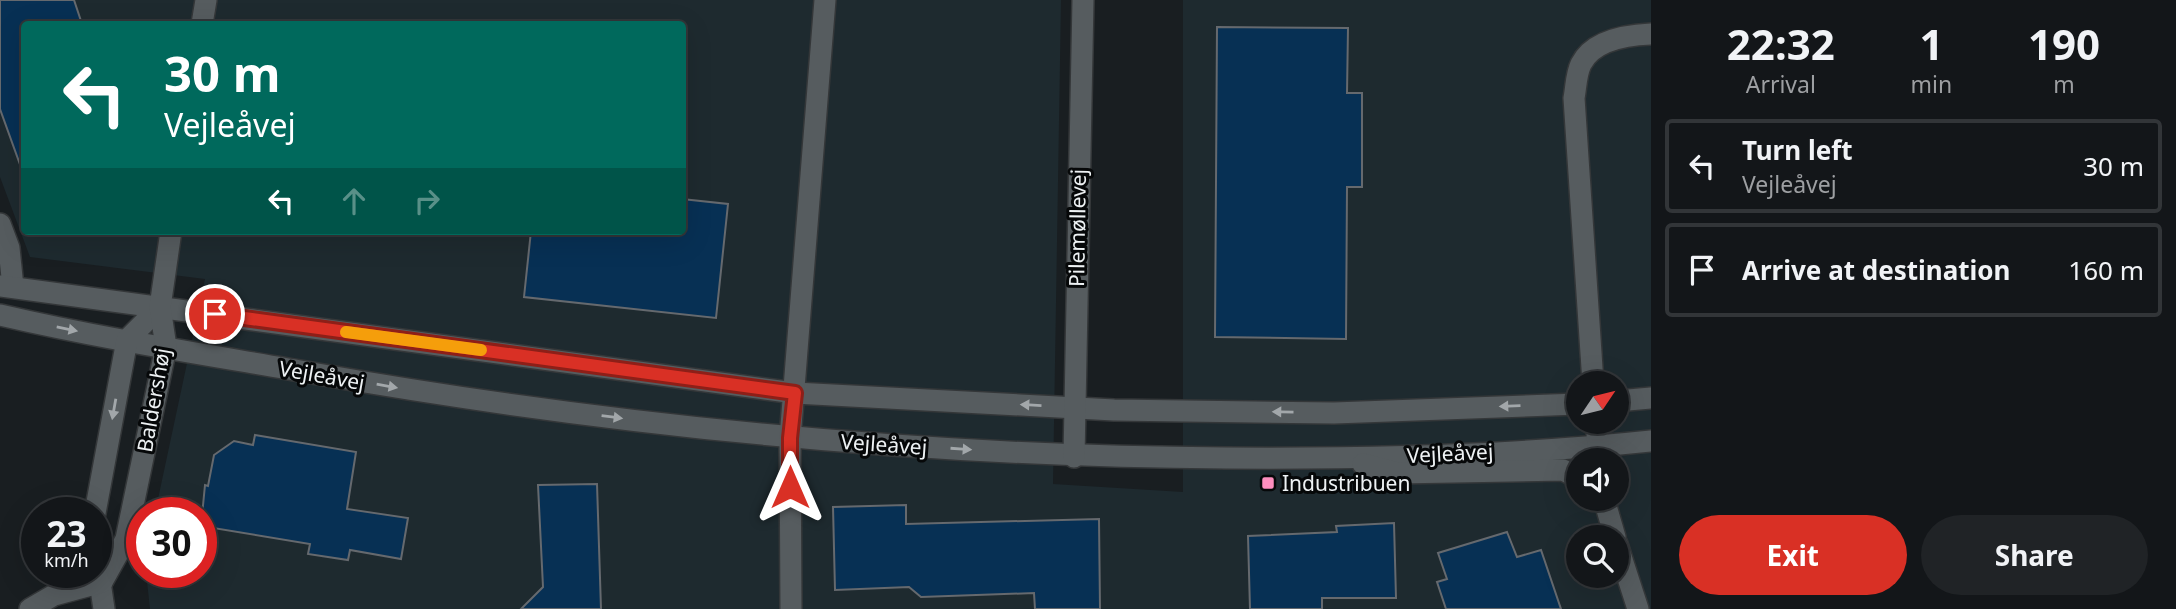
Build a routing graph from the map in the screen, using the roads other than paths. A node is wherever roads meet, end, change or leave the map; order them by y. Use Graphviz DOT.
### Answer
graph roads {
  1 [pos="206,0"];
  2 [pos="825,0"];
  3 [pos="1083,0"];
  4 [pos="202,21"];
  5 [pos="1651,34"];
  6 [pos="0,224"];
  7 [pos="170,235"];
  8 [pos="7,286"];
  9 [pos="160,307"];
  10 [pos="0,315"];
  11 [pos="127,340"];
  12 [pos="166,347"];
  13 [pos="1592,371"];
  14 [pos="795,393"];
  15 [pos="1651,398"];
  16 [pos="1629,400"];
  17 [pos="1566,404"];
  18 [pos="1073,408"];
  19 [pos="790,438"];
  20 [pos="1651,441"];
  21 [pos="1621,448"];
  22 [pos="1566,454"];
  23 [pos="1074,457"];
  24 [pos="1341,459"];
  25 [pos="1566,472"];
  26 [pos="99,497"];
  27 [pos="112,564"];
  28 [pos="1629,581"];
  29 [pos="80,588"];
  30 [pos="102,588"];
  31 [pos="30,609"];
  32 [pos="104,609"];
  33 [pos="791,609"];
  34 [pos="1638,609"];
  1 -- 4 [label="street"];
  2 -- 14 [label="street"];
  3 -- 18 [label="street, Pilemøllevej"];
  5 -- 13 [label="street"];
  6 -- 8 [label="street"];
  7 -- 9 [label="street"];
  8 -- 9 [label="street, Vejleåvej"];
  9 -- 11 [label="street, Baldershøj"];
  9 -- 12 [label="street, Baldershøj"];
  9 -- 14 [label="street, Vejleåvej"];
  10 -- 11 [label="street, Vejleåvej, one-way"];
  11 -- 12 [label="street, Vejleåvej"];
  11 -- 26 [label="street, Baldershøj, one-way"];
  12 -- 19 [label="street, Vejleåvej, one-way"];
  12 -- 27 [label="street, Baldershøj"];
  18 -- 14 [label="street, Vejleåvej, one-way"];
  14 -- 19 [label="street"];
  15 -- 16 [label="street"];
  17 -- 18 [label="street, Vejleåvej, one-way"];
  18 -- 23 [label="street, Pilemøllevej"];
  19 -- 23 [label="street, Vejleåvej, one-way"];
  19 -- 33 [label="street"];
  20 -- 21 [label="street, Vejleåvej"];
  22 -- 24 [label="street, Vejleåvej"];
  23 -- 24 [label="street, Vejleåvej"];
  24 -- 25 [label="street"];
  28 -- 34 [label="street"];
  29 -- 31 [label="street"];
  30 -- 32 [label="street"];
}
